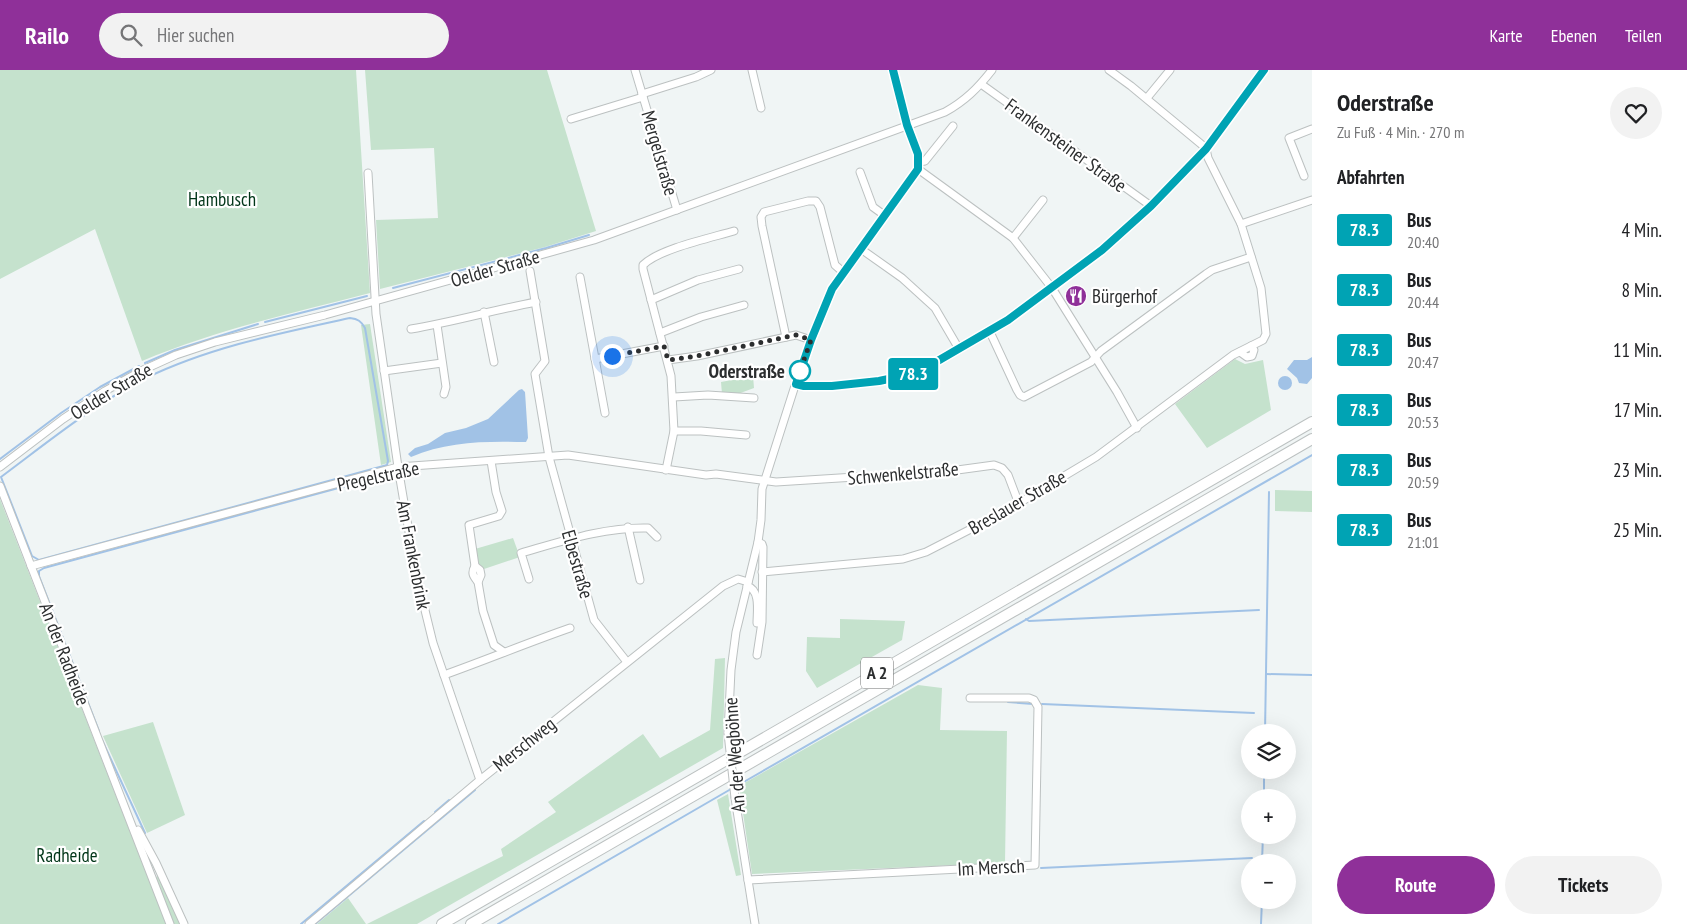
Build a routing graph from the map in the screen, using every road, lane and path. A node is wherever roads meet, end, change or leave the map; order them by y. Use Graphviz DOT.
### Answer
graph roads {
  1 [pos="635,70"];
  2 [pos="711,70"];
  3 [pos="752,70"];
  4 [pos="893,70"];
  5 [pos="992,70"];
  6 [pos="1109,70"];
  7 [pos="1170,70"];
  8 [pos="1264,70"];
  9 [pos="981,84"];
  10 [pos="643,95"];
  11 [pos="1146,98"];
  12 [pos="761,108"];
  13 [pos="571,119"];
  14 [pos="907,125"];
  15 [pos="953,126"];
  16 [pos="1312,129"];
  17 [pos="1206,149"];
  18 [pos="918,166"];
  19 [pos="860,172"];
  20 [pos="368,173"];
  21 [pos="1304,176"];
  22 [pos="1043,200"];
  23 [pos="1312,200"];
  24 [pos="1151,206"];
  25 [pos="677,210"];
  26 [pos="884,215"];
  27 [pos="1241,224"];
  28 [pos="734,231"];
  29 [pos="1013,238"];
  30 [pos="861,249"];
  31 [pos="1251,257"];
  32 [pos="739,269"];
  33 [pos="530,271"];
  34 [pos="843,272"];
  35 [pos="580,277"];
  36 [pos="1052,288"];
  37 [pos="651,300"];
  38 [pos="376,301"];
  39 [pos="536,302"];
  40 [pos="744,305"];
  41 [pos="484,312"];
  42 [pos="437,325"];
  43 [pos="411,329"];
  44 [pos="990,332"];
  45 [pos="660,333"];
  46 [pos="786,337"];
  47 [pos="811,340"];
  48 [pos="664,346"];
  49 [pos="960,349"];
  50 [pos="1096,357"];
  51 [pos="595,359"];
  52 [pos="668,360"];
  53 [pos="494,362"];
  54 [pos="442,363"];
  55 [pos="384,372"];
  56 [pos="796,384"];
  57 [pos="444,394"];
  58 [pos="674,397"];
  59 [pos="754,398"];
  60 [pos="605,414"];
  61 [pos="1312,422"];
  62 [pos="1137,428"];
  63 [pos="674,431"];
  64 [pos="746,436"];
  65 [pos="1312,440"];
  66 [pos="549,457"];
  67 [pos="491,461"];
  68 [pos="0,466"];
  69 [pos="398,467"];
  70 [pos="666,470"];
  71 [pos="764,481"];
  72 [pos="0,486"];
  73 [pos="1019,504"];
  74 [pos="628,528"];
  75 [pos="657,537"];
  76 [pos="572,539"];
  77 [pos="758,542"];
  78 [pos="31,566"];
  79 [pos="762,572"];
  80 [pos="530,579"];
  81 [pos="640,580"];
  82 [pos="747,584"];
  83 [pos="570,628"];
  84 [pos="759,637"];
  85 [pos="494,645"];
  86 [pos="504,652"];
  87 [pos="757,655"];
  88 [pos="488,659"];
  89 [pos="627,662"];
  90 [pos="444,675"];
  91 [pos="970,698"];
  92 [pos="480,780"];
  93 [pos="131,822"];
  94 [pos="748,880"];
  95 [pos="170,924"];
  96 [pos="184,924"];
  97 [pos="309,924"];
  98 [pos="442,924"];
  99 [pos="471,924"];
  100 [pos="755,924"];
  1 -- 10 [label="street, Mergelstraße"];
  2 -- 10 [label="street"];
  3 -- 12 [label="street"];
  4 -- 14 [label="street"];
  5 -- 9 [label="street, Oelder Straße"];
  6 -- 11 [label="street"];
  7 -- 11 [label="street"];
  8 -- 17 [label="street"];
  9 -- 14 [label="street, Oelder Straße"];
  9 -- 24 [label="street, Frankensteiner Straße"];
  10 -- 13 [label="street, Mergelstraße"];
  10 -- 25 [label="street, Mergelstraße"];
  11 -- 17 [label="street"];
  14 -- 18 [label="street"];
  14 -- 25 [label="street, Oelder Straße"];
  15 -- 18 [label="street, An der Wegböhne"];
  16 -- 21 [label="street"];
  17 -- 24 [label="street"];
  17 -- 27 [label="street"];
  18 -- 26 [label="street, An der Wegböhne"];
  18 -- 29 [label="street"];
  19 -- 26 [label="street"];
  20 -- 38 [label="street, Am Frankenbrink"];
  22 -- 29 [label="street"];
  23 -- 27 [label="street"];
  24 -- 36 [label="street"];
  25 -- 38 [label="street, Oelder Straße"];
  26 -- 30 [label="street, An der Wegböhne"];
  27 -- 31 [label="street"];
  28 -- 37 [label="street"];
  29 -- 36 [label="street"];
  30 -- 34 [label="street, An der Wegböhne"];
  30 -- 49 [label="street"];
  31 -- 50 [label="street"];
  31 -- 62 [label="street, Breslauer Straße"];
  32 -- 37 [label="street"];
  33 -- 39 [label="street, Elbestraße"];
  34 -- 46 [label="street"];
  34 -- 47 [label="street, An der Wegböhne"];
  35 -- 51 [label="street"];
  36 -- 44 [label="street"];
  36 -- 50 [label="street"];
  37 -- 45 [label="street"];
  38 -- 55 [label="street, Am Frankenbrink"];
  38 -- 68 [label="street, Oelder Straße"];
  39 -- 41 [label="street"];
  39 -- 66 [label="street, Elbestraße"];
  40 -- 45 [label="street"];
  41 -- 42 [label="street"];
  41 -- 53 [label="street"];
  42 -- 43 [label="street"];
  42 -- 54 [label="street"];
  44 -- 49 [label="street"];
  44 -- 50 [label="street"];
  45 -- 48 [label="street"];
  46 -- 47 [label="street"];
  46 -- 52 [label="street"];
  47 -- 56 [label="street, An der Wegböhne"];
  48 -- 51 [label="street"];
  48 -- 52 [label="street"];
  49 -- 56 [label="street"];
  50 -- 62 [label="street"];
  51 -- 60 [label="street"];
  52 -- 58 [label="street"];
  54 -- 55 [label="street"];
  54 -- 57 [label="street"];
  55 -- 69 [label="street, Am Frankenbrink"];
  56 -- 71 [label="street, An der Wegböhne"];
  58 -- 59 [label="street"];
  58 -- 63 [label="street"];
  61 -- 98 [label="highway, A 2"];
  62 -- 73 [label="street, Breslauer Straße"];
  63 -- 64 [label="street"];
  63 -- 70 [label="street"];
  65 -- 99 [label="highway, A 2"];
  66 -- 67 [label="street, Pregelstraße"];
  66 -- 70 [label="street, Pregelstraße"];
  66 -- 76 [label="street, Elbestraße"];
  67 -- 69 [label="street, Pregelstraße"];
  67 -- 85 [label="street"];
  69 -- 78 [label="street, Pregelstraße"];
  69 -- 90 [label="street, Am Frankenbrink"];
  70 -- 71 [label="street, Pregelstraße"];
  71 -- 73 [label="street, Schwenkelstraße"];
  71 -- 77 [label="street, An der Wegböhne"];
  72 -- 78 [label="street, An der Radheide"];
  73 -- 79 [label="street, Breslauer Straße"];
  74 -- 75 [label="street"];
  74 -- 76 [label="street"];
  74 -- 81 [label="street"];
  76 -- 80 [label="street"];
  76 -- 89 [label="street, Elbestraße"];
  77 -- 79 [label="street, An der Wegböhne"];
  77 -- 82 [label="street, An der Wegböhne"];
  78 -- 93 [label="street, An der Radheide"];
  79 -- 84 [label="street, An der Wegböhne"];
  82 -- 84 [label="street, An der Wegböhne"];
  82 -- 89 [label="street, Merschweg"];
  82 -- 94 [label="street, An der Wegböhne, bridge"];
  83 -- 86 [label="street"];
  84 -- 87 [label="street, An der Wegböhne"];
  85 -- 86 [label="street"];
  85 -- 88 [label="street"];
  86 -- 88 [label="street"];
  88 -- 90 [label="street"];
  89 -- 92 [label="street, Merschweg"];
  90 -- 92 [label="street, Am Frankenbrink"];
  91 -- 94 [label="street, Im Mersch"];
  92 -- 97 [label="street, Merschweg"];
  93 -- 95 [label="street, An der Radheide"];
  93 -- 96 [label="street, An der Radheide"];
  94 -- 100 [label="street, An der Wegböhne"];
}
